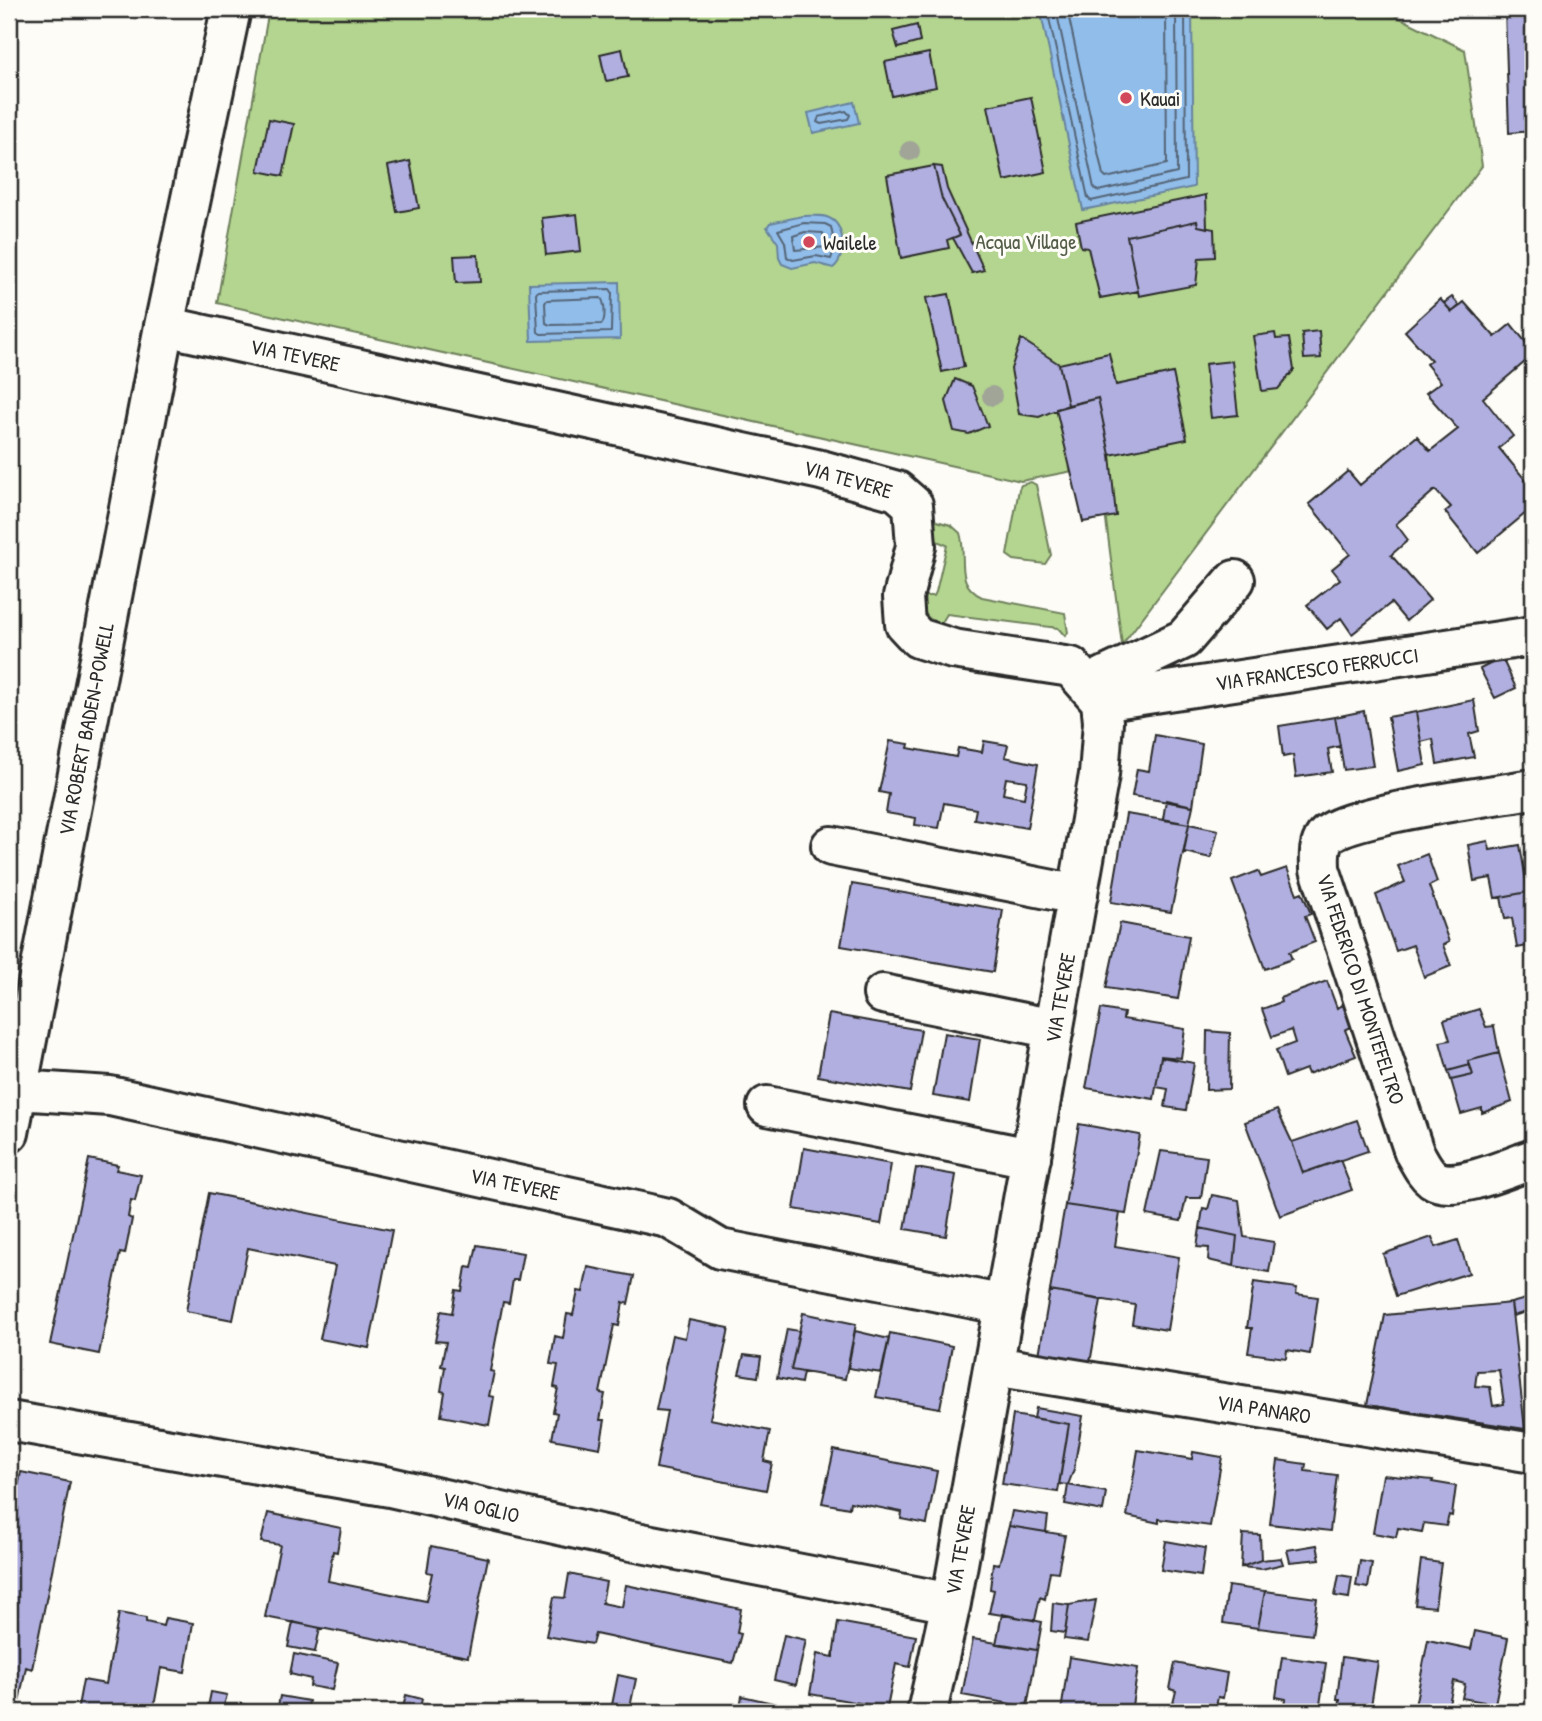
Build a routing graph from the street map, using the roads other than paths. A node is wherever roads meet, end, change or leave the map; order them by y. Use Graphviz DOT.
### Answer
graph roads {
  1 [pos="231,9"];
  2 [pos="164,326"];
  3 [pos="1235,580"];
  4 [pos="1533,636"];
  5 [pos="1094,693"];
  6 [pos="1533,789"];
  7 [pos="831,846"];
  8 [pos="1078,895"];
  9 [pos="883,994"];
  10 [pos="1054,1029"];
  11 [pos="17,1090"];
  12 [pos="767,1106"];
  13 [pos="9,1133"];
  14 [pos="1031,1158"];
  15 [pos="1533,1159"];
  16 [pos="1005,1305"];
  17 [pos="994,1366"];
  18 [pos="9,1421"];
  19 [pos="1533,1453"];
  20 [pos="951,1603"];
  21 [pos="927,1712"];
  1 -- 2 [label="street"];
  2 -- 5 [label="street, VIA TEVERE"];
  2 -- 11 [label="street, VIA ROBERT BADEN-POWELL"];
  3 -- 5 [label="street"];
  4 -- 5 [label="street, VIA FRANCESCO FERRUCCI"];
  5 -- 8 [label="street, VIA TEVERE"];
  6 -- 15 [label="street, VIA FEDERICO DI MONTEFELTRO"];
  7 -- 8 [label="street"];
  8 -- 10 [label="street, VIA TEVERE"];
  9 -- 10 [label="street"];
  10 -- 14 [label="street, VIA TEVERE"];
  11 -- 13 [label="street, VIA ROBERT BADEN-POWELL"];
  11 -- 16 [label="street, VIA TEVERE"];
  12 -- 14 [label="street"];
  14 -- 16 [label="street, VIA TEVERE"];
  16 -- 17 [label="street, VIA TEVERE"];
  17 -- 19 [label="street, VIA PANARO"];
  17 -- 20 [label="street, VIA TEVERE"];
  18 -- 20 [label="street, VIA OGLIO"];
  20 -- 21 [label="street, VIA TEVERE"];
}
